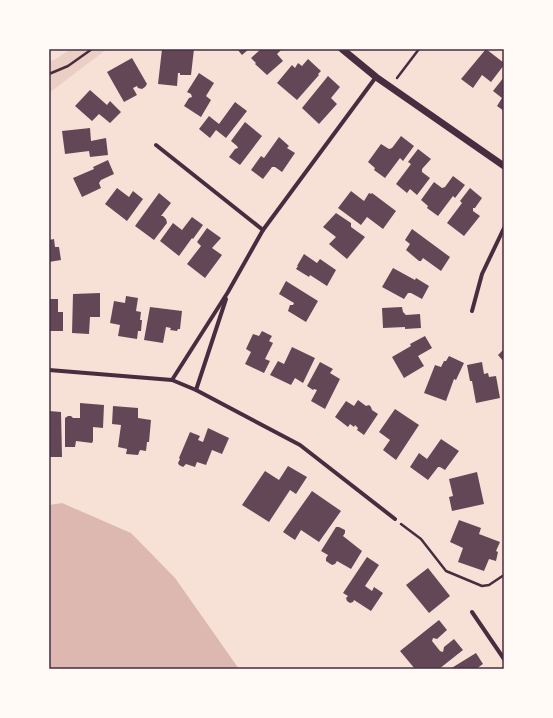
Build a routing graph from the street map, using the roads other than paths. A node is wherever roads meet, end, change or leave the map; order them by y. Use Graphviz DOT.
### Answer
graph roads {
  1 [pos="342,49"];
  2 [pos="376,77"];
  3 [pos="156,145"];
  4 [pos="504,166"];
  5 [pos="504,228"];
  6 [pos="263,230"];
  7 [pos="228,292"];
  8 [pos="472,311"];
  9 [pos="49,370"];
  10 [pos="172,380"];
  11 [pos="196,390"];
  12 [pos="395,519"];
  13 [pos="472,612"];
  14 [pos="504,659"];
  1 -- 2 [label="street"];
  2 -- 4 [label="street"];
  2 -- 6 [label="street"];
  3 -- 6 [label="street"];
  5 -- 8 [label="street"];
  6 -- 7 [label="street"];
  7 -- 10 [label="street"];
  7 -- 11 [label="street"];
  9 -- 10 [label="street"];
  10 -- 11 [label="street"];
  11 -- 12 [label="street"];
  13 -- 14 [label="street"];
}
